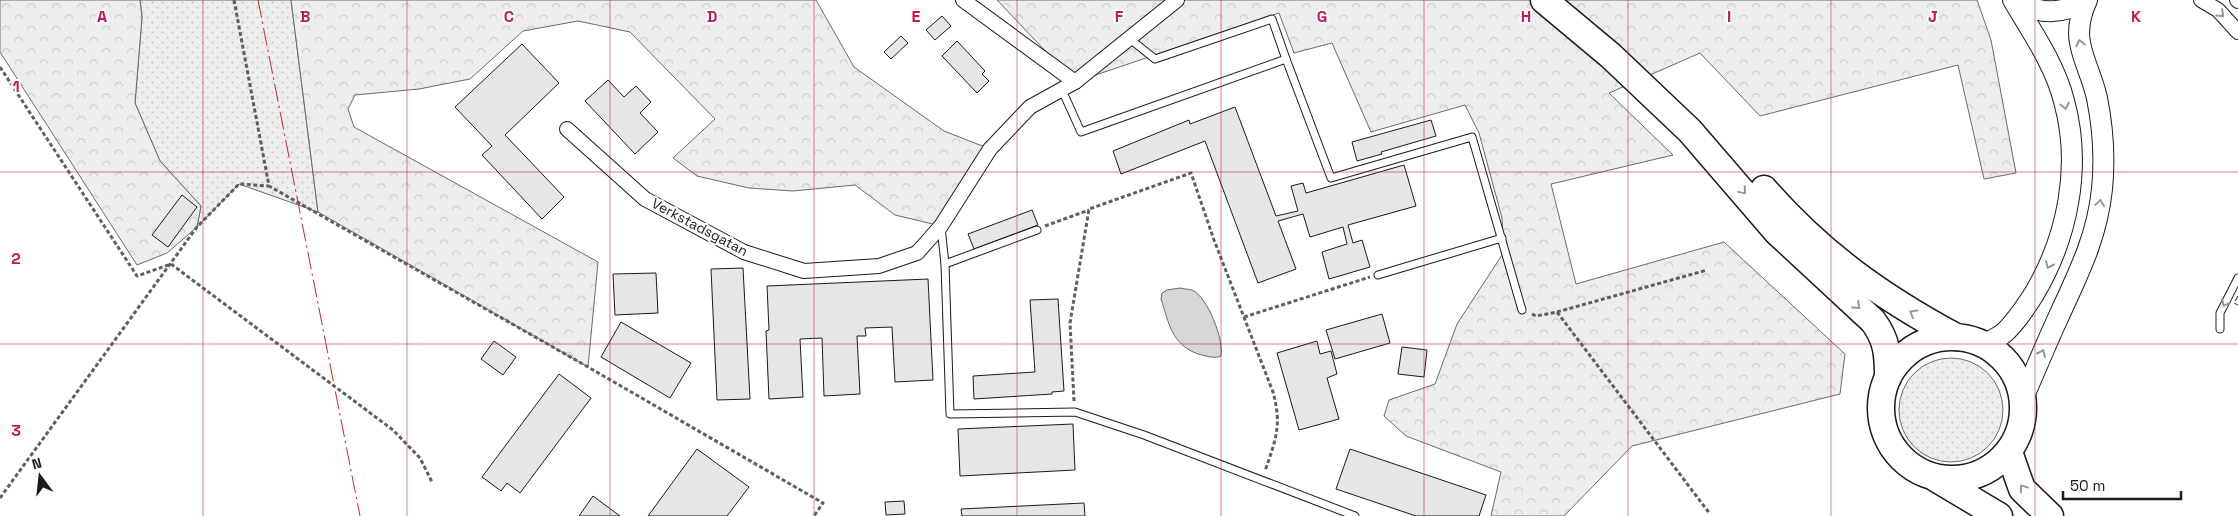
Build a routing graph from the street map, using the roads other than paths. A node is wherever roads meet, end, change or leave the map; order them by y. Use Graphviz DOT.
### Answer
graph roads {
  1 [pos="963,0"];
  2 [pos="1177,0"];
  3 [pos="1544,0"];
  4 [pos="1569,0"];
  5 [pos="2015,0"];
  6 [pos="2086,0"];
  7 [pos="2201,0"];
  8 [pos="2238,32"];
  9 [pos="1130,39"];
  10 [pos="1286,59"];
  11 [pos="1075,82"];
  12 [pos="1062,90"];
  13 [pos="567,129"];
  14 [pos="941,226"];
  15 [pos="1037,230"];
  16 [pos="1502,238"];
  17 [pos="945,264"];
  18 [pos="1378,275"];
  19 [pos="2238,278"];
  20 [pos="1522,310"];
  21 [pos="2220,329"];
  22 [pos="1956,337"];
  23 [pos="1984,344"];
  24 [pos="1888,377"];
  25 [pos="2023,398"];
  26 [pos="2009,452"];
  27 [pos="1934,478"];
  28 [pos="1355,516"];
  29 [pos="1999,516"];
  30 [pos="2050,516"];
  1 -- 11 [label="street"];
  2 -- 9 [label="street, Verkstadsgatan"];
  3 -- 24 [label="highway, one-way"];
  22 -- 4 [label="highway, one-way"];
  5 -- 6 [label="main road"];
  5 -- 23 [label="main road, one-way"];
  25 -- 6 [label="main road, one-way"];
  7 -- 8 [label="street, one-way"];
  9 -- 10 [label="lane"];
  9 -- 11 [label="street, Verkstadsgatan"];
  10 -- 12 [label="lane"];
  10 -- 16 [label="lane"];
  11 -- 12 [label="street, Verkstadsgatan"];
  12 -- 14 [label="street, Verkstadsgatan"];
  13 -- 14 [label="street, Verkstadsgatan"];
  14 -- 17 [label="lane"];
  15 -- 17 [label="lane"];
  16 -- 18 [label="lane"];
  16 -- 20 [label="lane"];
  17 -- 28 [label="lane"];
  19 -- 21 [label="lane, one-way"];
  22 -- 23 [label="highway"];
  22 -- 24 [label="highway"];
  23 -- 25 [label="highway"];
  24 -- 27 [label="highway"];
  25 -- 26 [label="highway"];
  26 -- 27 [label="highway"];
  30 -- 26 [label="highway, one-way"];
  27 -- 29 [label="highway"];
}
